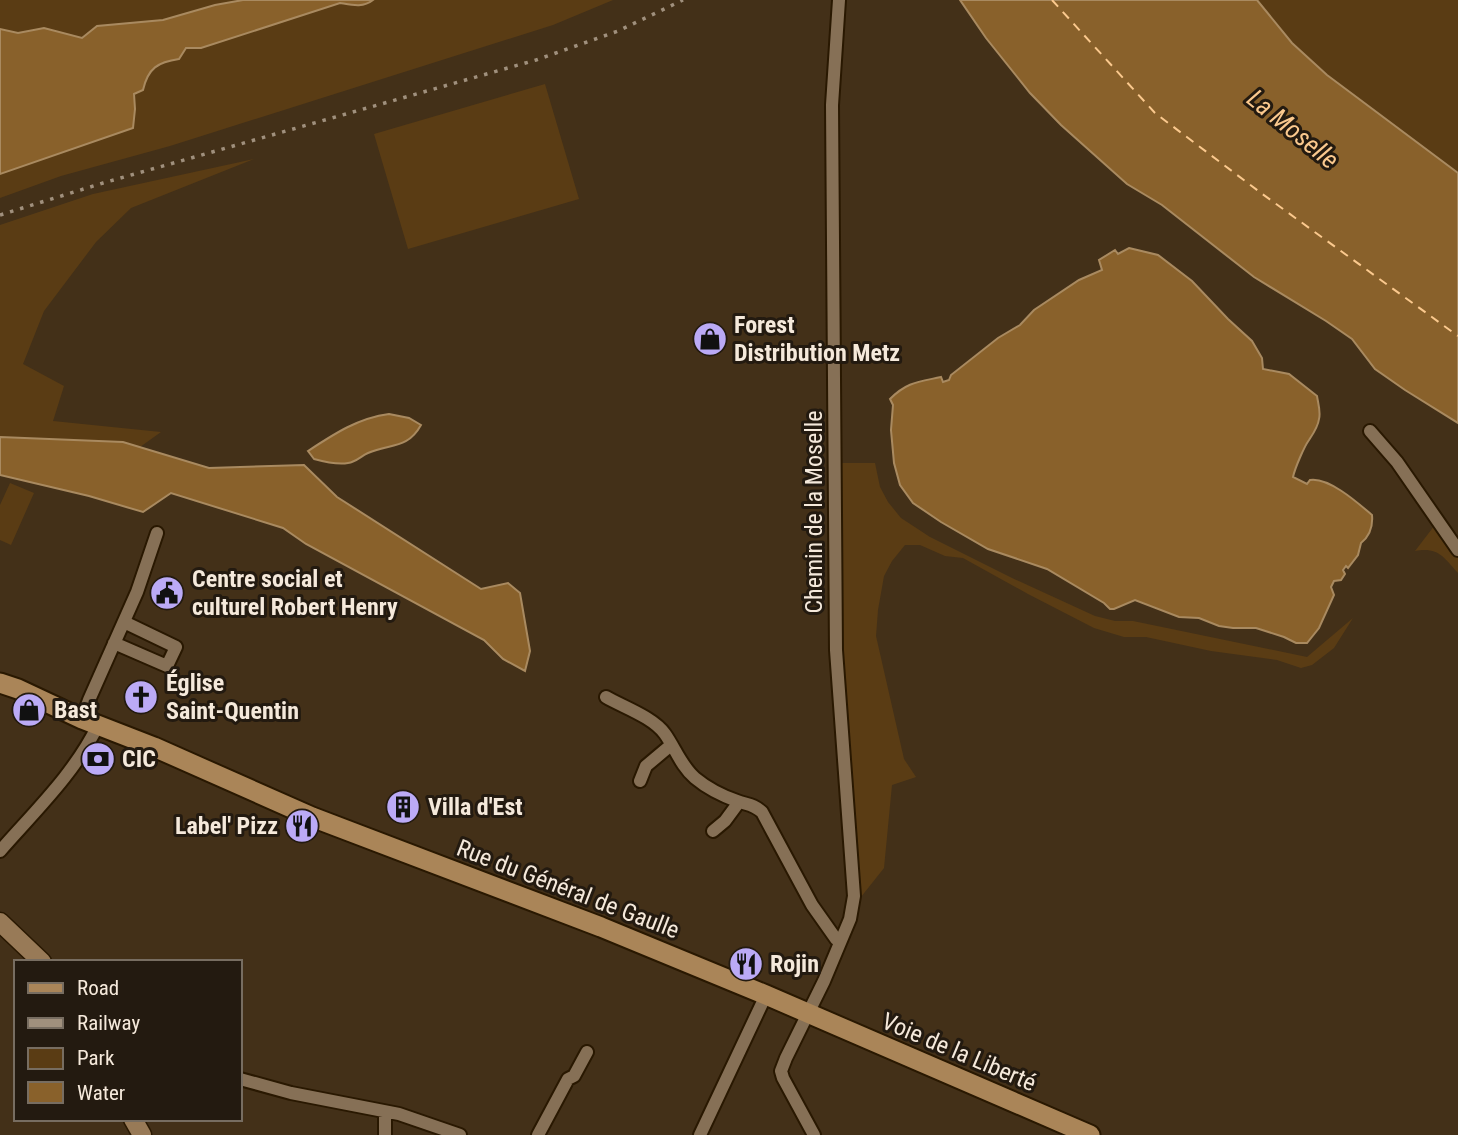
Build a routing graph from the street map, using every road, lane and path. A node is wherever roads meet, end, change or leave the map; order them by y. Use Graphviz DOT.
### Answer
graph roads {
  1 [pos="839,0"];
  2 [pos="1370,431"];
  3 [pos="158,533"];
  4 [pos="1458,550"];
  5 [pos="124,622"];
  6 [pos="114,643"];
  7 [pos="0,683"];
  8 [pos="606,697"];
  9 [pos="90,722"];
  10 [pos="671,745"];
  11 [pos="640,781"];
  12 [pos="739,802"];
  13 [pos="713,831"];
  14 [pos="0,851"];
  15 [pos="0,922"];
  16 [pos="840,942"];
  17 [pos="41,960"];
  18 [pos="765,995"];
  19 [pos="807,1013"];
  20 [pos="587,1052"];
  21 [pos="242,1080"];
  22 [pos="385,1112"];
  23 [pos="385,1135"];
  24 [pos="460,1135"];
  25 [pos="538,1135"];
  26 [pos="700,1135"];
  27 [pos="814,1135"];
  28 [pos="1090,1135"];
  1 -- 16 [label="street, Chemin de la Moselle"];
  2 -- 4 [label="street"];
  3 -- 5 [label="street"];
  5 -- 6 [label="street"];
  5 -- 6 [label="street"];
  6 -- 9 [label="street"];
  7 -- 9 [label="main road, Rue du Général de Gaulle"];
  8 -- 10 [label="street"];
  9 -- 14 [label="street"];
  9 -- 18 [label="main road, Rue du Général de Gaulle"];
  10 -- 11 [label="street"];
  10 -- 12 [label="street"];
  12 -- 13 [label="street"];
  12 -- 16 [label="street"];
  15 -- 17 [label="street"];
  16 -- 19 [label="street, Chemin de la Moselle"];
  18 -- 19 [label="main road, Rue du Général de Gaulle"];
  18 -- 26 [label="street"];
  19 -- 27 [label="street, Chemin de la Moselle"];
  19 -- 28 [label="main road, Voie de la Liberté"];
  20 -- 25 [label="street"];
  21 -- 22 [label="street"];
  22 -- 23 [label="street"];
  22 -- 24 [label="street"];
}
